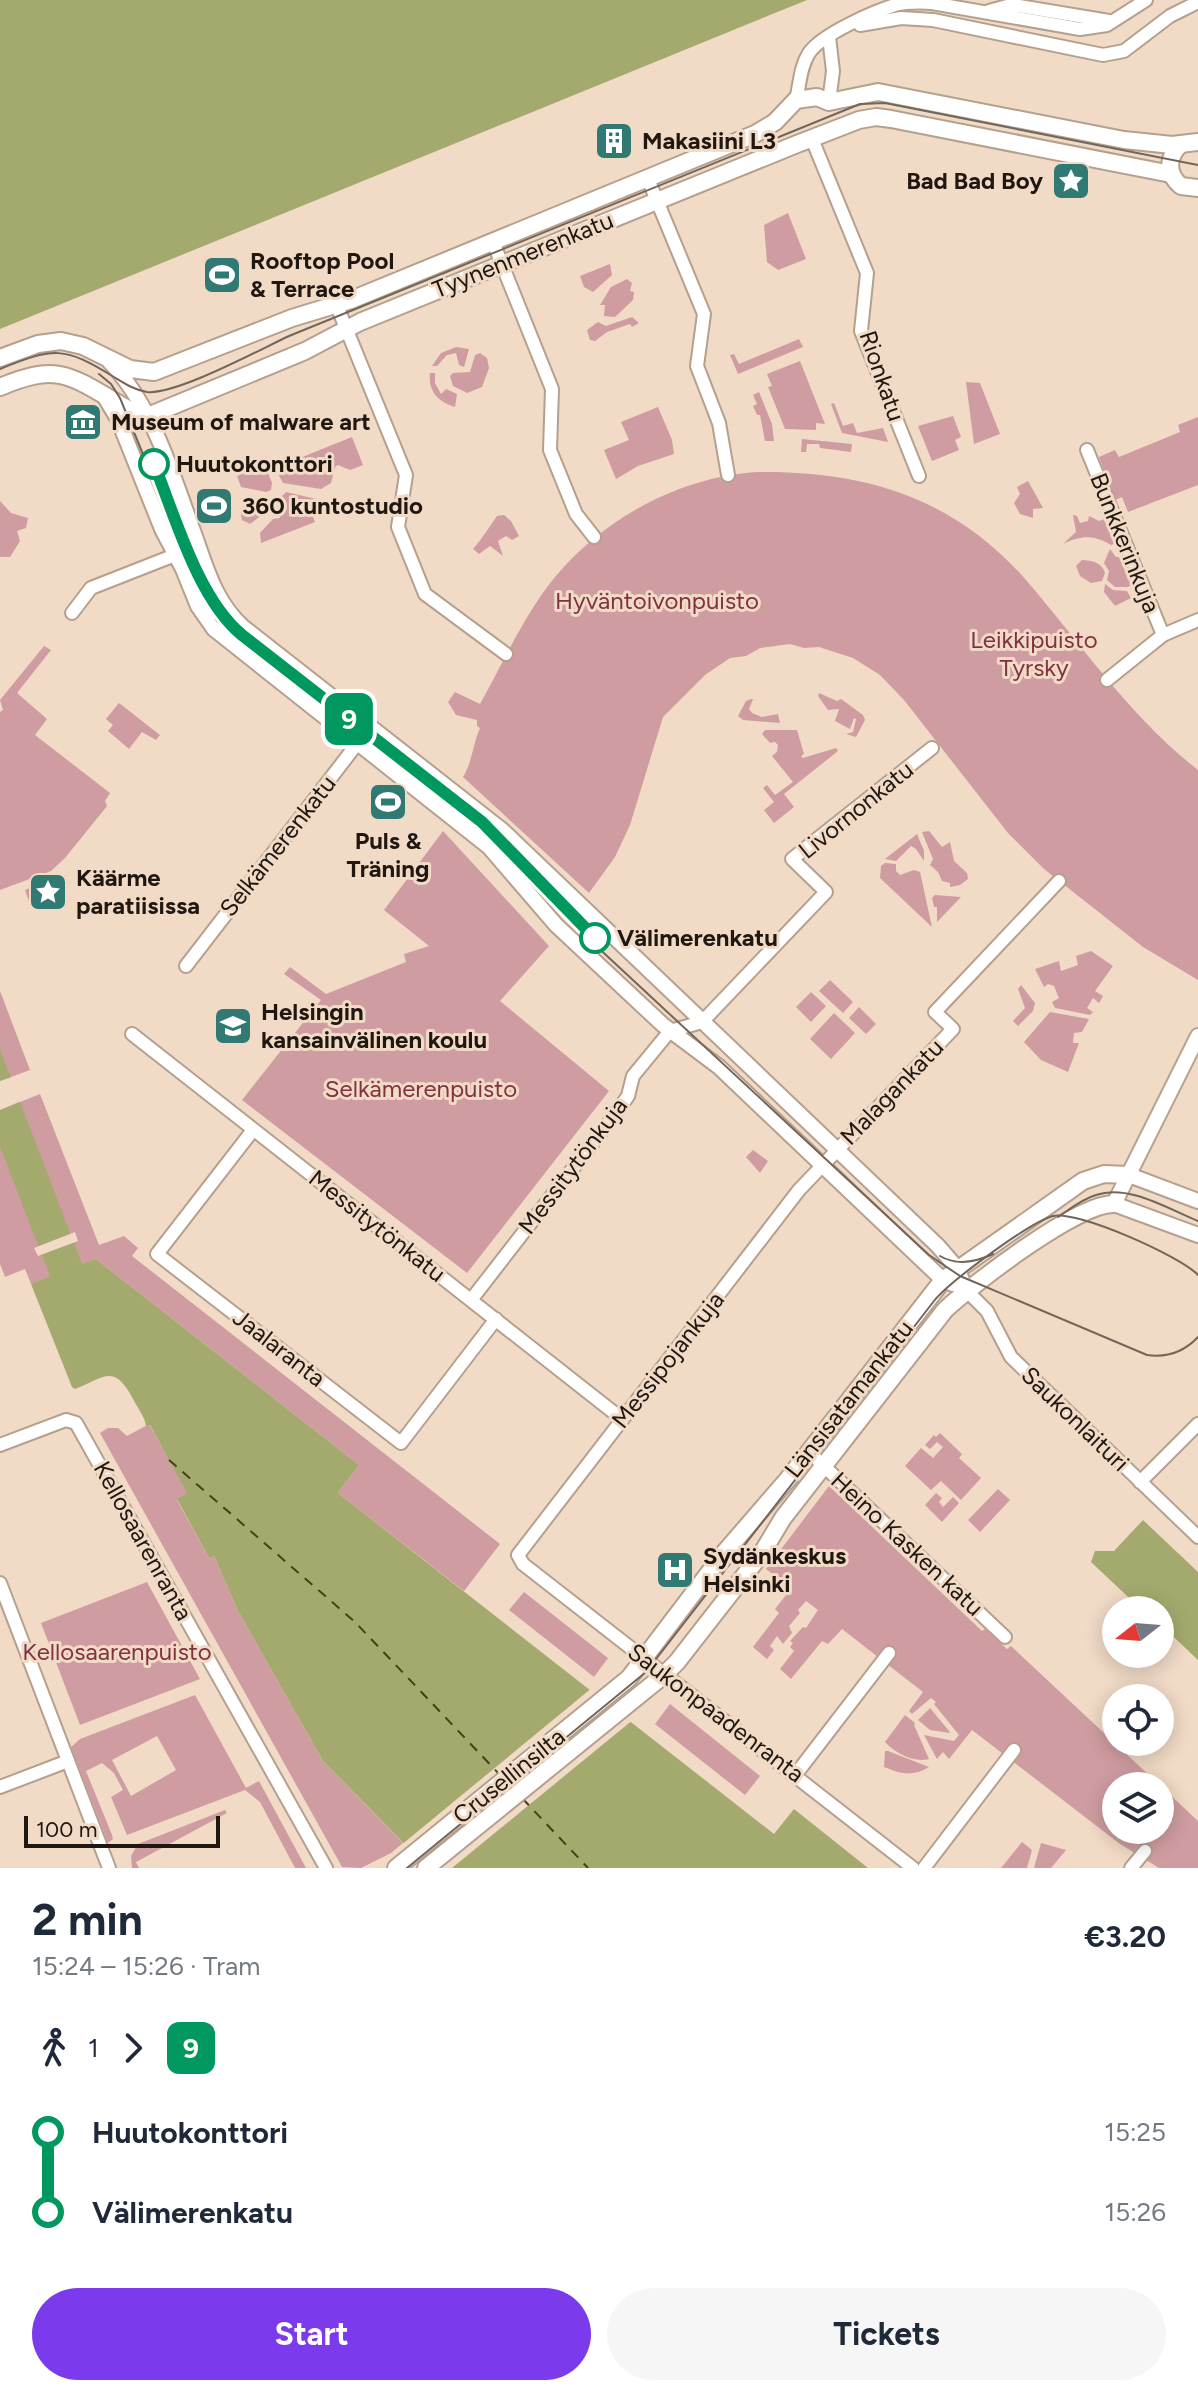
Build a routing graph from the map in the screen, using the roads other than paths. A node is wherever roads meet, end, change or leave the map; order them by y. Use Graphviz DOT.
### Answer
graph roads {
  1 [pos="912,0"];
  2 [pos="1146,0"];
  3 [pos="1198,2"];
  4 [pos="894,6"];
  5 [pos="845,28"];
  6 [pos="829,37"];
  7 [pos="796,100"];
  8 [pos="829,102"];
  9 [pos="832,131"];
  10 [pos="812,139"];
  11 [pos="1190,143"];
  12 [pos="1171,174"];
  13 [pos="648,179"];
  14 [pos="1198,188"];
  15 [pos="657,200"];
  16 [pos="493,242"];
  17 [pos="502,263"];
  18 [pos="337,306"];
  19 [pos="346,329"];
  20 [pos="0,358"];
  21 [pos="108,361"];
  22 [pos="154,372"];
  23 [pos="0,387"];
  24 [pos="103,394"];
  25 [pos="132,402"];
  26 [pos="148,416"];
  27 [pos="126,438"];
  28 [pos="1087,450"];
  29 [pos="728,475"];
  30 [pos="919,476"];
  31 [pos="594,537"];
  32 [pos="198,546"];
  33 [pos="175,555"];
  34 [pos="72,613"];
  35 [pos="1198,620"];
  36 [pos="1163,635"];
  37 [pos="506,654"];
  38 [pos="1107,680"];
  39 [pos="370,727"];
  40 [pos="358,742"];
  41 [pos="932,748"];
  42 [pos="1059,881"];
  43 [pos="186,966"];
  44 [pos="702,1022"];
  45 [pos="670,1031"];
  46 [pos="132,1034"];
  47 [pos="1198,1036"];
  48 [pos="253,1130"];
  49 [pos="837,1150"];
  50 [pos="823,1165"];
  51 [pos="1129,1175"];
  52 [pos="1198,1201"];
  53 [pos="1114,1204"];
  54 [pos="1198,1235"];
  55 [pos="957,1268"];
  56 [pos="943,1280"];
  57 [pos="966,1290"];
  58 [pos="471,1300"];
  59 [pos="496,1319"];
  60 [pos="622,1419"];
  61 [pos="1198,1424"];
  62 [pos="0,1445"];
  63 [pos="809,1452"];
  64 [pos="824,1466"];
  65 [pos="1140,1482"];
  66 [pos="1198,1537"];
  67 [pos="518,1558"];
  68 [pos="0,1583"];
  69 [pos="5,1610"];
  70 [pos="1005,1637"];
  71 [pos="889,1653"];
  72 [pos="644,1659"];
  73 [pos="664,1675"];
  74 [pos="617,1687"];
  75 [pos="634,1700"];
  76 [pos="1014,1750"];
  77 [pos="68,1761"];
  78 [pos="796,1774"];
  79 [pos="0,1787"];
  80 [pos="1145,1851"];
  81 [pos="399,1867"];
  82 [pos="109,1868"];
  83 [pos="326,1868"];
  84 [pos="426,1868"];
  85 [pos="913,1868"];
  86 [pos="924,1868"];
  87 [pos="1131,1868"];
  1 -- 4 [label="street"];
  2 -- 4 [label="street"];
  3 -- 5 [label="street"];
  4 -- 5 [label="street"];
  5 -- 6 [label="street"];
  6 -- 7 [label="street"];
  6 -- 8 [label="street"];
  7 -- 8 [label="main road"];
  7 -- 13 [label="main road, Tyynenmerenkatu"];
  8 -- 9 [label="main road"];
  8 -- 11 [label="main road"];
  9 -- 10 [label="main road, Tyynenmerenkatu"];
  9 -- 12 [label="main road, Tyynenmerenkatu"];
  10 -- 15 [label="main road, Tyynenmerenkatu"];
  10 -- 30 [label="street, Rionkatu"];
  11 -- 12 [label="main road"];
  12 -- 14 [label="main road, Tyynenmerenkatu"];
  13 -- 15 [label="street"];
  13 -- 16 [label="main road, Tyynenmerenkatu"];
  15 -- 17 [label="main road, Tyynenmerenkatu"];
  15 -- 29 [label="street"];
  16 -- 17 [label="street"];
  16 -- 18 [label="main road, Tyynenmerenkatu"];
  17 -- 19 [label="main road, Tyynenmerenkatu"];
  17 -- 31 [label="street"];
  18 -- 19 [label="street"];
  18 -- 22 [label="main road, Tyynenmerenkatu"];
  19 -- 26 [label="main road, Tyynenmerenkatu"];
  19 -- 37 [label="street"];
  20 -- 21 [label="main road"];
  21 -- 22 [label="main road"];
  21 -- 25 [label="street"];
  22 -- 25 [label="street, Tyynenmerenkatu"];
  23 -- 24 [label="main road"];
  24 -- 25 [label="main road"];
  24 -- 27 [label="street"];
  25 -- 26 [label="main road"];
  25 -- 27 [label="street"];
  26 -- 32 [label="street"];
  27 -- 33 [label="street"];
  28 -- 36 [label="street, Bunkkerinkuja"];
  32 -- 33 [label="street"];
  32 -- 39 [label="street"];
  33 -- 34 [label="street"];
  33 -- 40 [label="street"];
  35 -- 36 [label="street"];
  36 -- 38 [label="street"];
  39 -- 40 [label="street, Selkämerenkatu"];
  39 -- 44 [label="street"];
  40 -- 43 [label="street, Selkämerenkatu"];
  40 -- 45 [label="street"];
  41 -- 44 [label="street, Livornonkatu"];
  42 -- 49 [label="street, Malagankatu"];
  44 -- 45 [label="street"];
  44 -- 49 [label="street"];
  45 -- 50 [label="street"];
  45 -- 58 [label="street, Messitytönkuja"];
  46 -- 48 [label="street, Messitytönkatu"];
  47 -- 51 [label="street"];
  48 -- 58 [label="street, Messitytönkatu"];
  48 -- 59 [label="street, Jaalaranta"];
  49 -- 50 [label="street, Malagankatu"];
  49 -- 55 [label="street"];
  50 -- 56 [label="street"];
  50 -- 60 [label="street, Messipojankuja"];
  51 -- 52 [label="street"];
  51 -- 53 [label="street"];
  51 -- 55 [label="main road, Länsisatamankatu"];
  53 -- 54 [label="street"];
  53 -- 57 [label="main road, Länsisatamankatu"];
  55 -- 56 [label="main road, Länsisatamankatu"];
  55 -- 57 [label="street"];
  56 -- 57 [label="street"];
  56 -- 63 [label="main road, Länsisatamankatu"];
  57 -- 64 [label="main road, Länsisatamankatu"];
  57 -- 65 [label="street, Saukonlaituri"];
  58 -- 59 [label="street, Messitytönkatu"];
  59 -- 60 [label="street, Messitytönkatu"];
  60 -- 67 [label="street, Messipojankuja"];
  61 -- 65 [label="street"];
  62 -- 83 [label="street, Kellosaarenranta"];
  63 -- 64 [label="street, Heino Kasken katu"];
  63 -- 72 [label="main road, Länsisatamankatu"];
  64 -- 70 [label="street, Heino Kasken katu"];
  64 -- 73 [label="main road, Länsisatamankatu"];
  65 -- 66 [label="street, Saukonlaituri"];
  67 -- 72 [label="street, Saukonpaadenranta"];
  68 -- 69 [label="street"];
  69 -- 77 [label="street"];
  71 -- 78 [label="street"];
  72 -- 73 [label="street, Saukonpaadenranta"];
  72 -- 74 [label="main road, Länsisatamankatu"];
  73 -- 75 [label="main road, Länsisatamankatu"];
  73 -- 78 [label="street, Saukonpaadenranta"];
  74 -- 81 [label="main road, Crusellinsilta"];
  75 -- 84 [label="main road, Crusellinsilta"];
  76 -- 86 [label="street"];
  77 -- 79 [label="street"];
  77 -- 82 [label="street"];
  78 -- 85 [label="street, Saukonpaadenranta"];
  80 -- 87 [label="street"];
}
